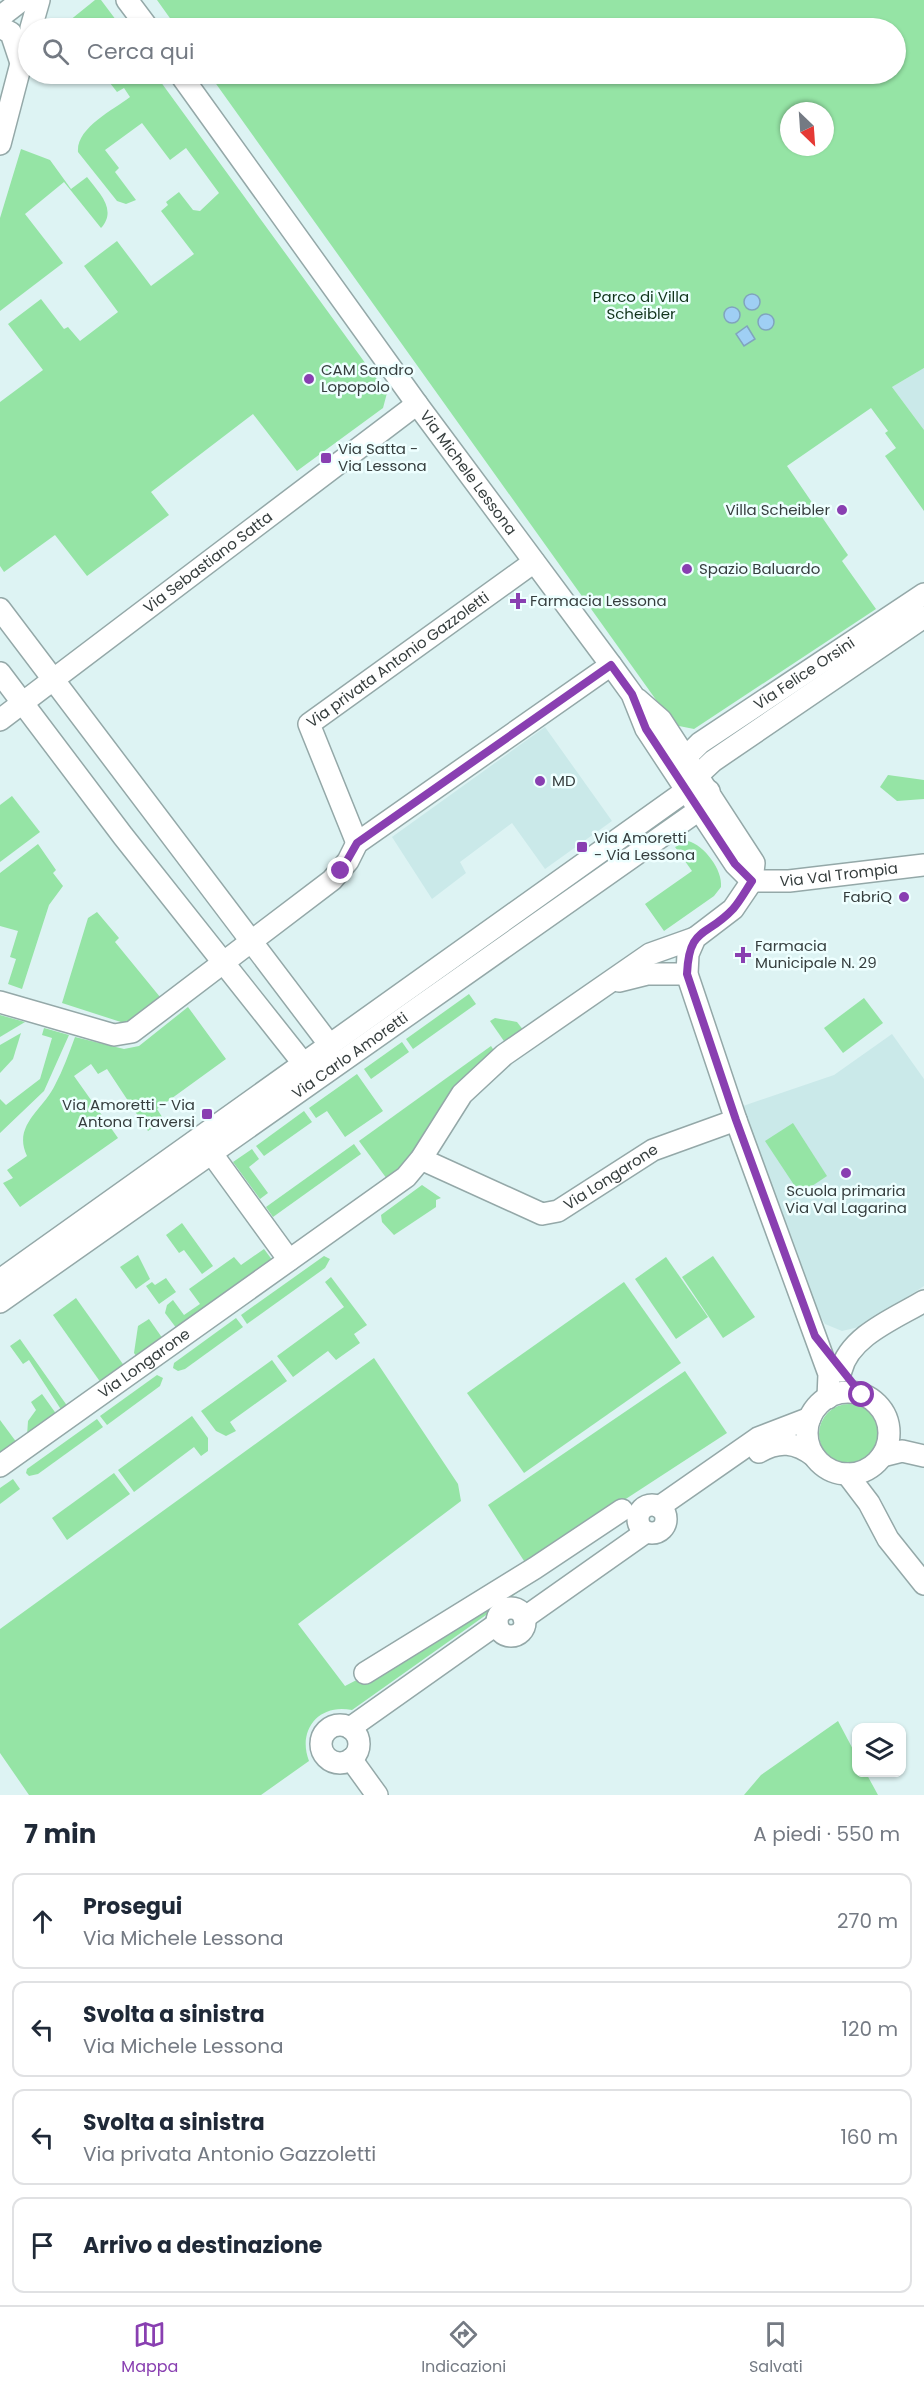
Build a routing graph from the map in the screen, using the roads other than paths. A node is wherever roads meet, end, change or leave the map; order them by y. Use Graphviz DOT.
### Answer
graph roads {
  1 [pos="22,0"];
  2 [pos="39,0"];
  3 [pos="127,0"];
  4 [pos="0,17"];
  5 [pos="34,18"];
  6 [pos="140,18"];
  7 [pos="0,27"];
  8 [pos="18,53"];
  9 [pos="18,79"];
  10 [pos="187,84"];
  11 [pos="0,144"];
  12 [pos="417,404"];
  13 [pos="534,562"];
  14 [pos="924,594"];
  15 [pos="0,609"];
  16 [pos="924,617"];
  17 [pos="611,665"];
  18 [pos="0,673"];
  19 [pos="53,680"];
  20 [pos="632,694"];
  21 [pos="23,703"];
  22 [pos="0,720"];
  23 [pos="686,757"];
  24 [pos="693,783"];
  25 [pos="699,810"];
  26 [pos="357,843"];
  27 [pos="924,865"];
  28 [pos="752,881"];
  29 [pos="694,938"];
  30 [pos="250,942"];
  31 [pos="224,962"];
  32 [pos="687,974"];
  33 [pos="596,989"];
  34 [pos="0,1002"];
  35 [pos="328,1044"];
  36 [pos="303,1063"];
  37 [pos="328,1071"];
  38 [pos="736,1120"];
  39 [pos="212,1154"];
  40 [pos="421,1159"];
  41 [pos="290,1260"];
  42 [pos="0,1280"];
  43 [pos="924,1301"];
  44 [pos="0,1302"];
  45 [pos="815,1336"];
  46 [pos="841,1371"];
  47 [pos="862,1395"];
  48 [pos="828,1398"];
  49 [pos="810,1418"];
  50 [pos="890,1428"];
  51 [pos="924,1455"];
  52 [pos="814,1456"];
  53 [pos="878,1461"];
  54 [pos="0,1466"];
  55 [pos="848,1474"];
  56 [pos="869,1503"];
  57 [pos="662,1513"];
  58 [pos="635,1521"];
  59 [pos="535,1568"];
  60 [pos="924,1584"];
  61 [pos="548,1587"];
  62 [pos="521,1614"];
  63 [pos="364,1673"];
  64 [pos="354,1733"];
  65 [pos="351,1759"];
  66 [pos="377,1795"];
  1 -- 4 [label="street"];
  2 -- 5 [label="street"];
  3 -- 6 [label="street"];
  7 -- 8 [label="street"];
  9 -- 11 [label="street"];
  10 -- 12 [label="street, Via Michele Lessona"];
  12 -- 13 [label="street, Via Michele Lessona"];
  12 -- 19 [label="street, Via Sebastiano Satta"];
  13 -- 17 [label="street, Via Michele Lessona"];
  13 -- 26 [label="street, Via privata Antonio Gazzoletti"];
  14 -- 23 [label="street, Via Felice Orsini"];
  15 -- 19 [label="street"];
  16 -- 24 [label="street, Via Felice Orsini"];
  17 -- 20 [label="street, Via Michele Lessona"];
  17 -- 26 [label="street"];
  18 -- 21 [label="street"];
  19 -- 21 [label="street, Via Sebastiano Satta"];
  19 -- 30 [label="street"];
  20 -- 23 [label="street, Via Michele Lessona"];
  20 -- 24 [label="street, Via Michele Lessona"];
  21 -- 22 [label="street, Via Sebastiano Satta"];
  21 -- 31 [label="street"];
  23 -- 24 [label="street, Via Michele Lessona"];
  24 -- 25 [label="street, Via Michele Lessona"];
  24 -- 28 [label="street, Via Michele Lessona"];
  24 -- 35 [label="street, Via Carlo Amoretti"];
  25 -- 28 [label="street, Via Michele Lessona"];
  25 -- 37 [label="street, Via Carlo Amoretti"];
  26 -- 30 [label="street"];
  27 -- 28 [label="street, Via Val Trompia"];
  28 -- 29 [label="street"];
  29 -- 32 [label="street"];
  29 -- 33 [label="street, Via Longarone"];
  30 -- 31 [label="street"];
  30 -- 35 [label="street"];
  31 -- 34 [label="street"];
  31 -- 36 [label="street"];
  32 -- 33 [label="street, Via Longarone"];
  32 -- 38 [label="street"];
  33 -- 40 [label="street, Via Longarone"];
  35 -- 36 [label="street, Via Carlo Amoretti"];
  35 -- 37 [label="street"];
  36 -- 37 [label="street"];
  36 -- 42 [label="street, Via Carlo Amoretti"];
  37 -- 39 [label="street, Via Carlo Amoretti"];
  38 -- 40 [label="street, Via Longarone"];
  38 -- 45 [label="street"];
  39 -- 41 [label="street"];
  39 -- 44 [label="street, Via Carlo Amoretti"];
  40 -- 41 [label="street, Via Longarone"];
  41 -- 54 [label="street, Via Longarone"];
  43 -- 46 [label="street"];
  45 -- 46 [label="street"];
  45 -- 48 [label="street"];
  46 -- 47 [label="street"];
  47 -- 48 [label="street"];
  47 -- 50 [label="street"];
  48 -- 49 [label="street"];
  49 -- 52 [label="street"];
  49 -- 57 [label="street"];
  50 -- 51 [label="street"];
  50 -- 53 [label="street"];
  51 -- 53 [label="street"];
  52 -- 55 [label="street"];
  52 -- 57 [label="street"];
  53 -- 55 [label="street"];
  53 -- 56 [label="street"];
  55 -- 56 [label="street"];
  56 -- 60 [label="street"];
  57 -- 58 [label="street"];
  58 -- 59 [label="street"];
  58 -- 61 [label="street"];
  58 -- 62 [label="street"];
  59 -- 61 [label="street"];
  59 -- 63 [label="street"];
  61 -- 62 [label="street"];
  62 -- 64 [label="street"];
  64 -- 65 [label="street"];
  64 -- 65 [label="street"];
  65 -- 66 [label="street"];
}
